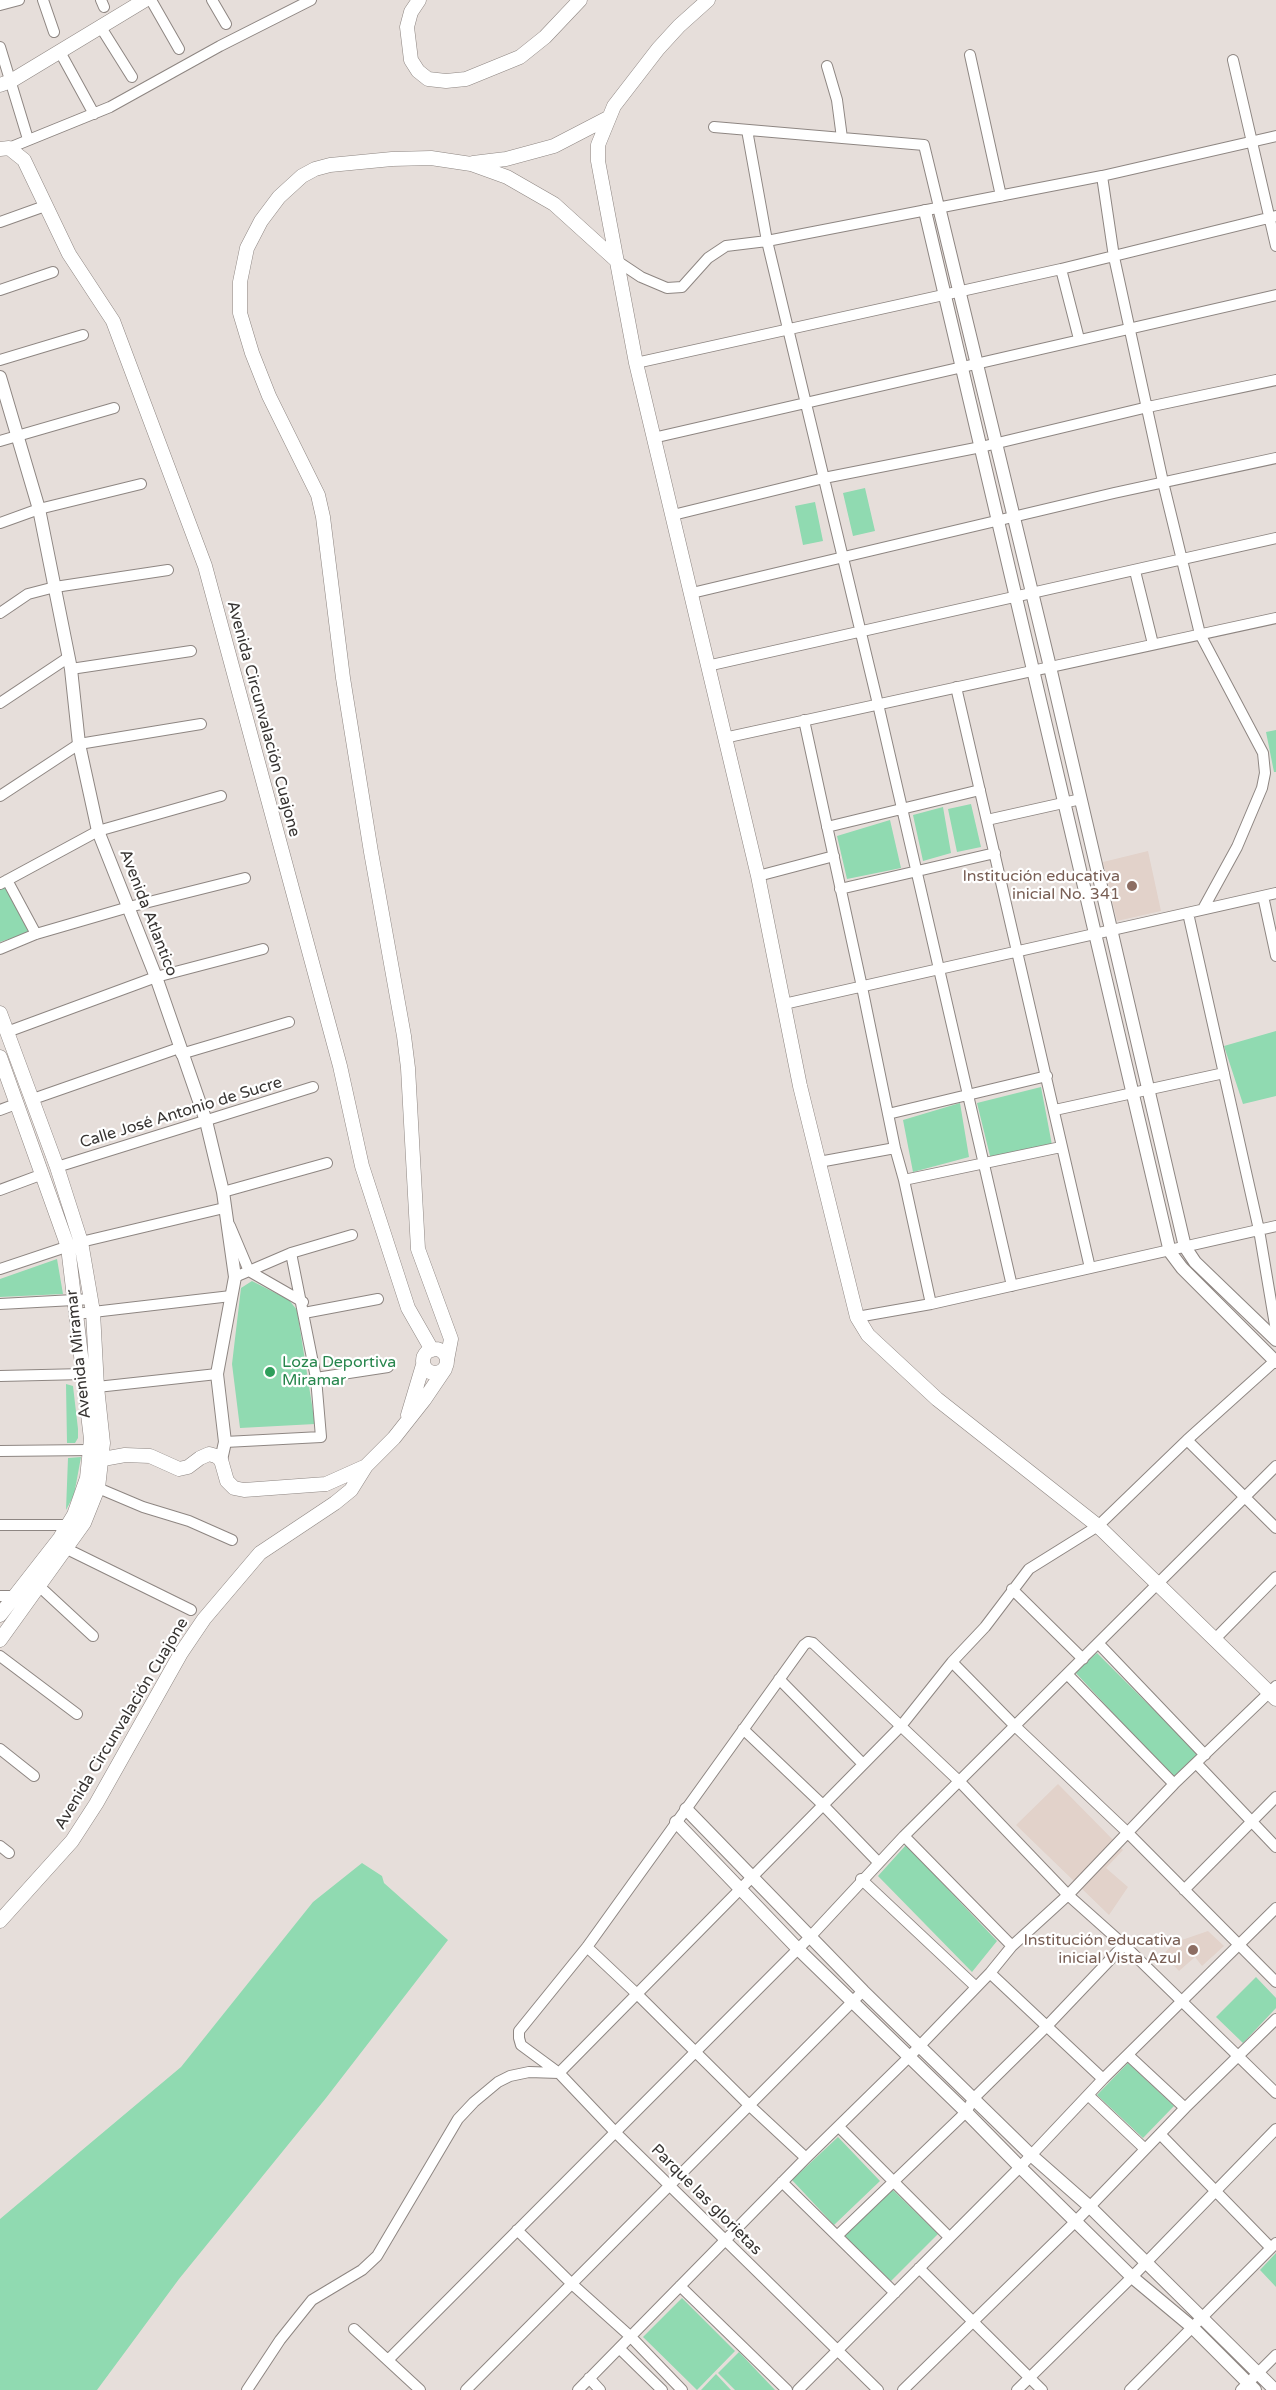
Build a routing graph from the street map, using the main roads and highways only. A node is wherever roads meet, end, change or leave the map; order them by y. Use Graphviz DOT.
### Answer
graph roads {
  1 [pos="146,0"];
  2 [pos="419,0"];
  3 [pos="580,0"];
  4 [pos="708,0"];
  5 [pos="5,83"];
  6 [pos="608,118"];
  7 [pos="5,148"];
  8 [pos="471,164"];
  9 [pos="617,261"];
  10 [pos="0,1013"];
  11 [pos="0,1057"];
  12 [pos="74,1245"];
  13 [pos="446,1327"];
  14 [pos="429,1356"];
  15 [pos="446,1365"];
  16 [pos="404,1425"];
  17 [pos="103,1459"];
  18 [pos="366,1466"];
  19 [pos="0,1615"];
  20 [pos="0,1640"];
  21 [pos="1274,1692"];
  22 [pos="0,1921"];
  1 -- 5 [label="main road"];
  2 -- 3 [label="main road"];
  4 -- 6 [label="main road"];
  6 -- 8 [label="main road"];
  6 -- 9 [label="main road"];
  7 -- 14 [label="main road, Avenida Circunvalación Cuajone"];
  8 -- 9 [label="main road"];
  8 -- 13 [label="main road"];
  9 -- 21 [label="main road"];
  10 -- 12 [label="main road, Avenida Miramar"];
  11 -- 12 [label="main road, Avenida Miramar"];
  12 -- 17 [label="main road, Avenida Miramar"];
  12 -- 19 [label="main road, Avenida Miramar"];
  13 -- 14 [label="main road"];
  13 -- 15 [label="main road"];
  14 -- 15 [label="main road"];
  14 -- 15 [label="main road"];
  14 -- 16 [label="main road, Avenida Circunvalación Cuajone"];
  15 -- 16 [label="main road, Avenida Circunvalación Cuajone"];
  16 -- 18 [label="main road, Avenida Circunvalación Cuajone"];
  17 -- 18 [label="main road"];
  17 -- 20 [label="main road, Avenida Miramar"];
  18 -- 22 [label="main road, Avenida Circunvalación Cuajone"];
}
